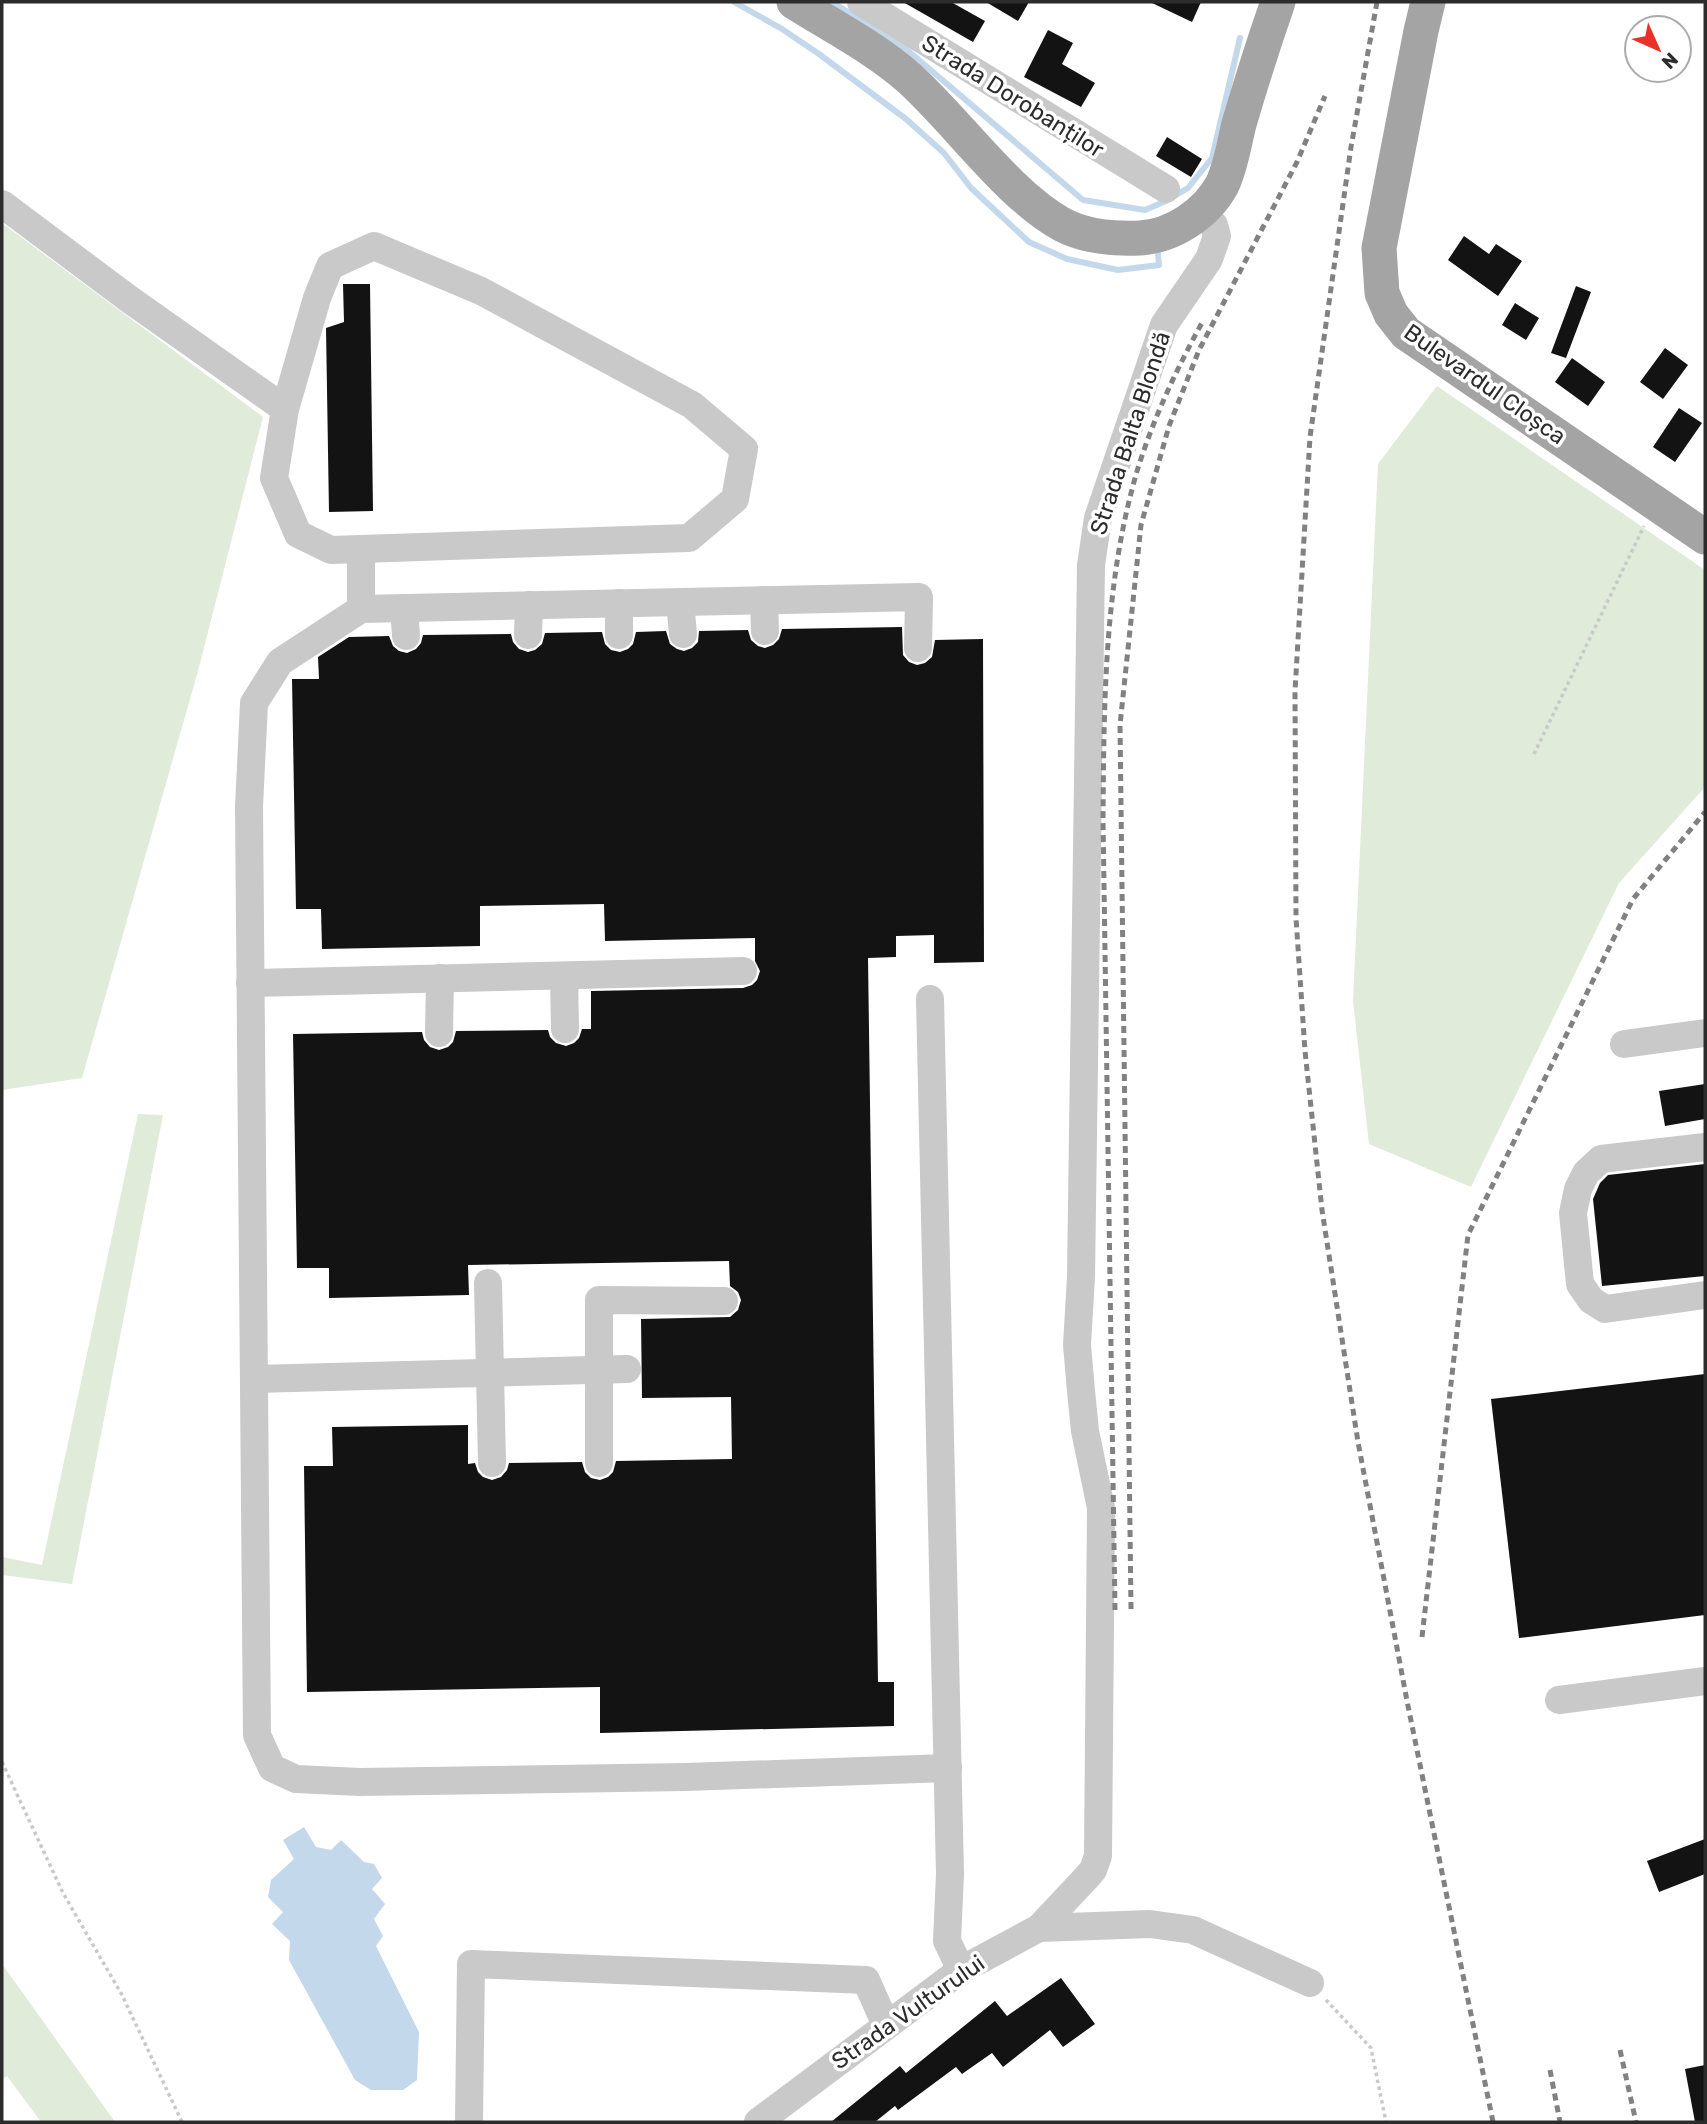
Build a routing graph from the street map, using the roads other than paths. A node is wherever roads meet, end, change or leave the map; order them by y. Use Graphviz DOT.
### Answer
graph roads {
  1 [pos="794,2"];
  2 [pos="861,2"];
  3 [pos="1278,2"];
  4 [pos="1428,2"];
  5 [pos="1166,189"];
  6 [pos="2,204"];
  7 [pos="1200,211"];
  8 [pos="285,409"];
  9 [pos="1705,537"];
  10 [pos="361,549"];
  11 [pos="764,600"];
  12 [pos="680,602"];
  13 [pos="619,603"];
  14 [pos="529,605"];
  15 [pos="404,608"];
  16 [pos="361,609"];
  17 [pos="765,631"];
  18 [pos="682,634"];
  19 [pos="528,635"];
  20 [pos="619,635"];
  21 [pos="406,636"];
  22 [pos="918,648"];
  23 [pos="743,971"];
  24 [pos="564,976"];
  25 [pos="440,978"];
  26 [pos="250,983"];
  27 [pos="930,999"];
  28 [pos="565,1029"];
  29 [pos="439,1033"];
  30 [pos="1705,1033"];
  31 [pos="1624,1044"];
  32 [pos="1705,1146"];
  33 [pos="488,1283"];
  34 [pos="711,1293"];
  35 [pos="1705,1295"];
  36 [pos="627,1369"];
  37 [pos="598,1370"];
  38 [pos="490,1373"];
  39 [pos="255,1379"];
  40 [pos="492,1463"];
  41 [pos="600,1464"];
  42 [pos="1705,1681"];
  43 [pos="1559,1700"];
  44 [pos="947,1768"];
  45 [pos="1039,1928"];
  46 [pos="961,1970"];
  47 [pos="1310,1983"];
  48 [pos="886,2025"];
  49 [pos="768,2119"];
  50 [pos="469,2122"];
  1 -- 7 [label="main road"];
  2 -- 5 [label="street, Strada Dorobanților"];
  3 -- 7 [label="main road"];
  4 -- 9 [label="main road, Bulevardul Cloșca"];
  6 -- 8 [label="street"];
  7 -- 45 [label="street, Strada Balta Blondă"];
  8 -- 10 [label="street"];
  8 -- 10 [label="street"];
  10 -- 16 [label="street"];
  11 -- 12 [label="street"];
  11 -- 17 [label="street"];
  11 -- 22 [label="street"];
  12 -- 13 [label="street"];
  12 -- 18 [label="street"];
  13 -- 14 [label="street"];
  13 -- 20 [label="street"];
  14 -- 15 [label="street"];
  14 -- 19 [label="street"];
  15 -- 16 [label="street"];
  15 -- 21 [label="street"];
  16 -- 26 [label="street"];
  23 -- 24 [label="street"];
  24 -- 25 [label="street"];
  24 -- 28 [label="street"];
  25 -- 26 [label="street"];
  25 -- 29 [label="street"];
  26 -- 39 [label="street"];
  27 -- 44 [label="street"];
  30 -- 31 [label="street"];
  32 -- 35 [label="street"];
  33 -- 38 [label="street"];
  34 -- 37 [label="street"];
  36 -- 37 [label="street"];
  37 -- 38 [label="street"];
  37 -- 41 [label="street"];
  38 -- 39 [label="street"];
  38 -- 40 [label="street"];
  39 -- 44 [label="street"];
  42 -- 43 [label="street"];
  44 -- 46 [label="street"];
  45 -- 46 [label="street, Strada Vulturului"];
  45 -- 47 [label="street, Strada Vulturului"];
  46 -- 48 [label="street, Strada Vulturului"];
  48 -- 49 [label="street, Strada Vulturului"];
  48 -- 50 [label="street"];
}
